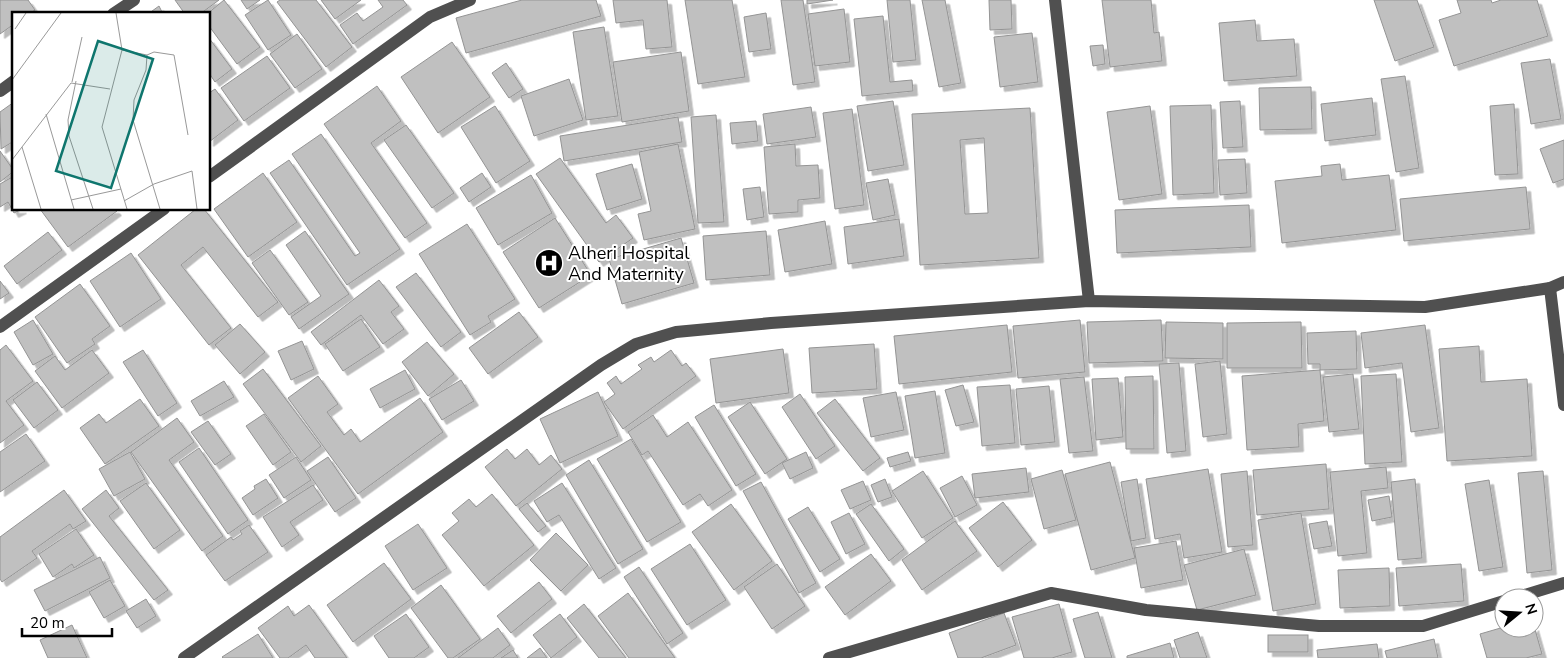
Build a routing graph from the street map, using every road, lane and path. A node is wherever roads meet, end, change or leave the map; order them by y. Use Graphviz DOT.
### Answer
graph roads {
  1 [pos="134,0"];
  2 [pos="470,0"];
  3 [pos="1055,0"];
  4 [pos="116,12"];
  5 [pos="12,82"];
  6 [pos="0,91"];
  7 [pos="210,176"];
  8 [pos="163,210"];
  9 [pos="1564,282"];
  10 [pos="1550,288"];
  11 [pos="1089,301"];
  12 [pos="0,327"];
  13 [pos="1564,405"];
  14 [pos="1564,583"];
  15 [pos="1544,589"];
  16 [pos="1494,604"];
  17 [pos="184,658"];
  18 [pos="829,658"];
  1 -- 4 [label="street"];
  2 -- 7 [label="street"];
  3 -- 11 [label="street"];
  5 -- 6 [label="street"];
  8 -- 12 [label="street"];
  9 -- 10 [label="street"];
  10 -- 11 [label="street"];
  10 -- 13 [label="street"];
  11 -- 17 [label="street"];
  14 -- 15 [label="street"];
  16 -- 18 [label="street"];
}
